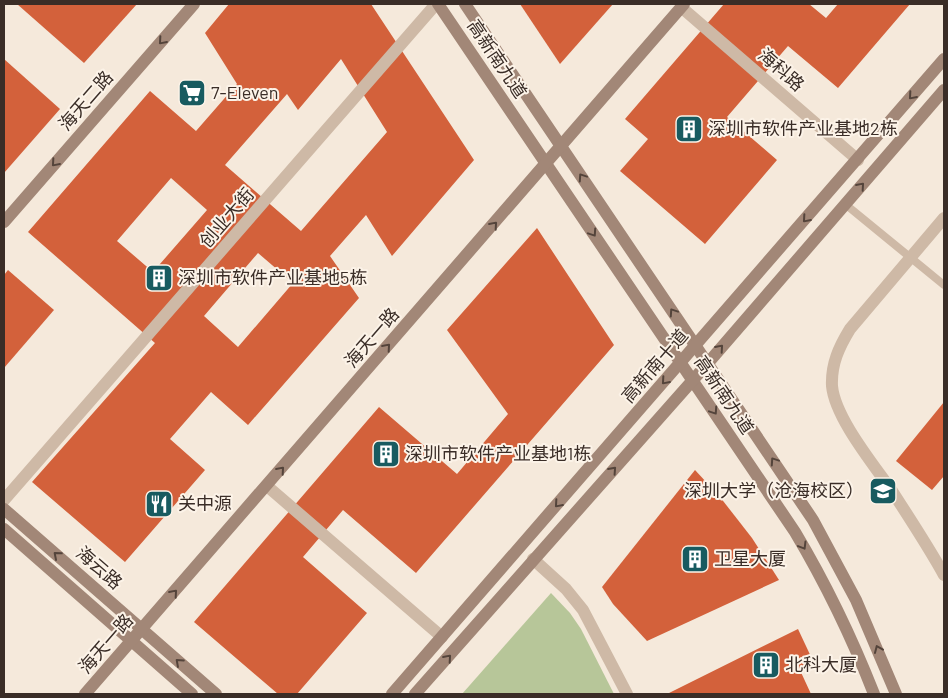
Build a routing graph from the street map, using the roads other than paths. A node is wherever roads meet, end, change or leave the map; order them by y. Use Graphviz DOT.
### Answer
graph roads {
  1 [pos="194,4"];
  2 [pos="437,4"];
  3 [pos="465,4"];
  4 [pos="682,5"];
  5 [pos="944,59"];
  6 [pos="944,90"];
  7 [pos="561,146"];
  8 [pos="858,160"];
  9 [pos="546,163"];
  10 [pos="845,204"];
  11 [pos="944,218"];
  12 [pos="4,222"];
  13 [pos="910,258"];
  14 [pos="944,285"];
  15 [pos="696,345"];
  16 [pos="681,363"];
  17 [pos="708,363"];
  18 [pos="692,380"];
  19 [pos="267,486"];
  20 [pos="4,500"];
  21 [pos="4,509"];
  22 [pos="4,529"];
  23 [pos="533,559"];
  24 [pos="944,575"];
  25 [pos="142,630"];
  26 [pos="442,637"];
  27 [pos="132,642"];
  28 [pos="85,694"];
  29 [pos="192,694"];
  30 [pos="216,694"];
  31 [pos="392,694"];
  32 [pos="416,694"];
  33 [pos="627,694"];
  34 [pos="874,694"];
  35 [pos="896,694"];
  1 -- 12 [label="street, 海天二路, one-way"];
  2 -- 9 [label="street, 高新南九道"];
  2 -- 20 [label="street, 创业大街"];
  3 -- 7 [label="street, 高新南九道"];
  4 -- 7 [label="street, 海天一路"];
  4 -- 8 [label="street, 海科路"];
  5 -- 8 [label="street, 高新南十道, one-way"];
  10 -- 6 [label="street, 高新南十道, one-way"];
  7 -- 9 [label="street, 海天一路"];
  15 -- 7 [label="street, 高新南九道, one-way"];
  8 -- 15 [label="street, 高新南十道, one-way"];
  9 -- 16 [label="street, 高新南九道, one-way"];
  19 -- 9 [label="street, 海天一路, one-way"];
  10 -- 13 [label="lane"];
  17 -- 10 [label="street, 高新南十道, one-way"];
  11 -- 13 [label="street"];
  13 -- 14 [label="lane"];
  13 -- 24 [label="street"];
  15 -- 16 [label="street, 高新南十道"];
  15 -- 17 [label="street, 高新南九道"];
  16 -- 18 [label="street, 高新南九道"];
  16 -- 26 [label="street, 高新南十道, one-way"];
  17 -- 18 [label="street, 高新南十道"];
  35 -- 17 [label="street, 高新南九道, one-way"];
  23 -- 18 [label="street, 高新南十道, one-way"];
  18 -- 34 [label="street, 高新南九道, one-way"];
  25 -- 19 [label="street, 海天一路, one-way"];
  19 -- 26 [label="street"];
  25 -- 21 [label="street, 海云路, one-way"];
  22 -- 27 [label="street, 海云路"];
  32 -- 23 [label="street, 高新南十道, one-way"];
  23 -- 33 [label="street"];
  25 -- 27 [label="street, 海天一路"];
  30 -- 25 [label="street, 海云路, one-way"];
  26 -- 31 [label="street, 高新南十道"];
  27 -- 28 [label="street, 海天一路"];
  27 -- 29 [label="street, 海云路"];
}
